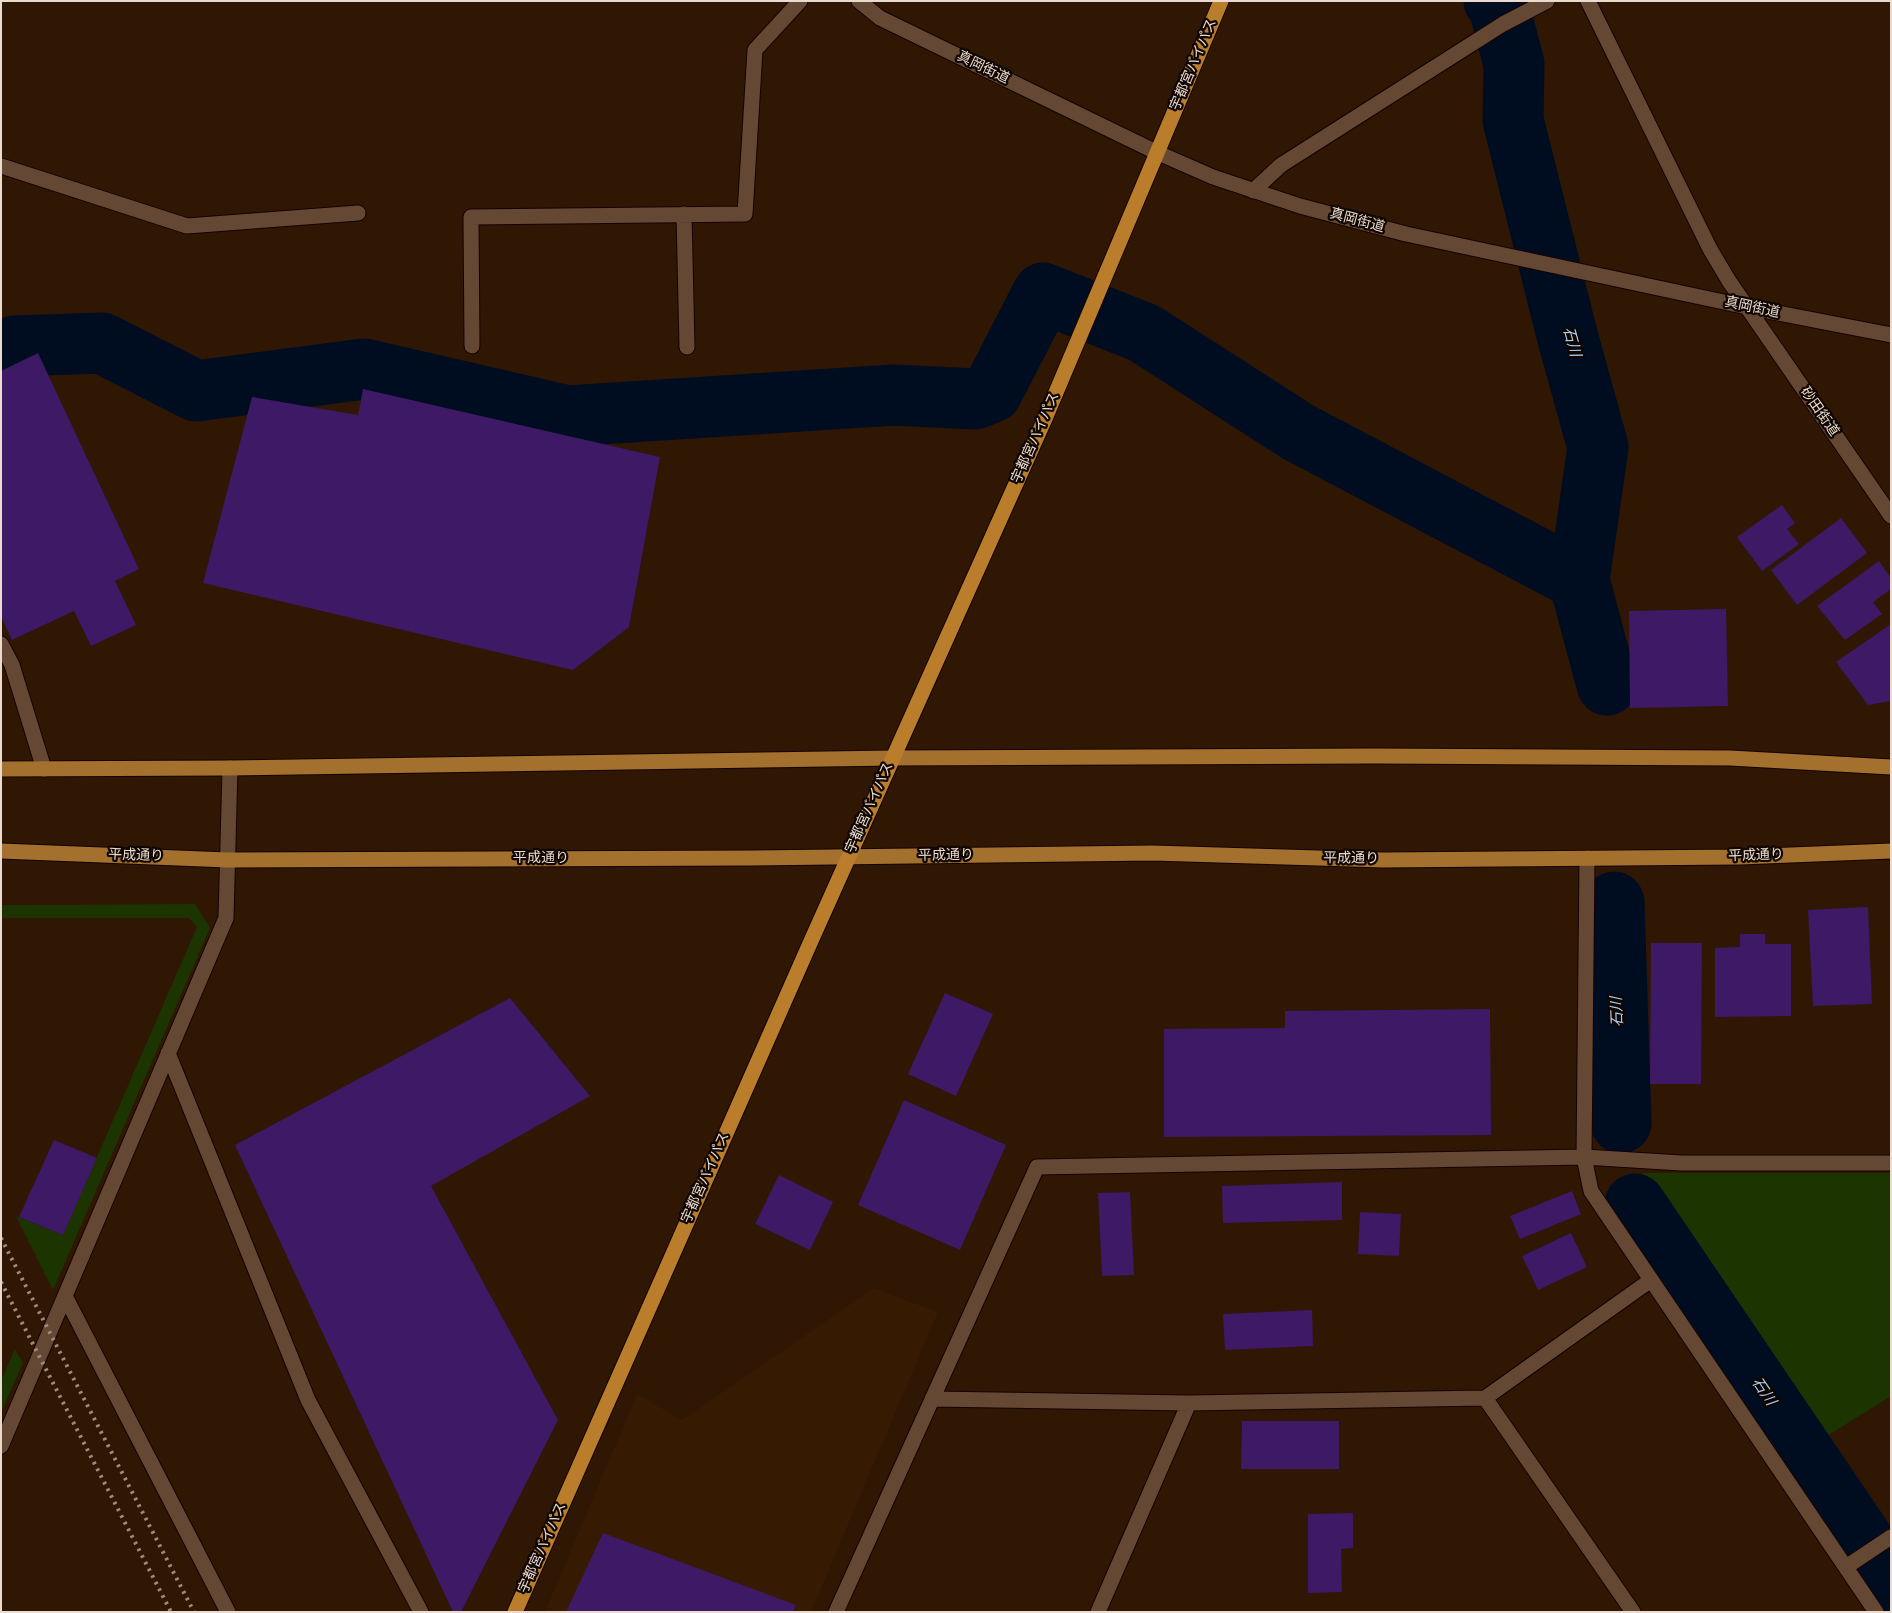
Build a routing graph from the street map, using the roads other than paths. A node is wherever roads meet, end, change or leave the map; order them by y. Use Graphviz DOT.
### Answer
graph roads {
  1 [pos="800,1"];
  2 [pos="860,1"];
  3 [pos="1221,1"];
  4 [pos="1547,1"];
  5 [pos="1588,1"];
  6 [pos="1156,152"];
  7 [pos="1,166"];
  8 [pos="1253,191"];
  9 [pos="358,212"];
  10 [pos="684,214"];
  11 [pos="1747,307"];
  12 [pos="1891,336"];
  13 [pos="472,346"];
  14 [pos="687,347"];
  15 [pos="1891,516"];
  16 [pos="1,644"];
  17 [pos="893,758"];
  18 [pos="1891,767"];
  19 [pos="230,768"];
  20 [pos="1,769"];
  21 [pos="44,769"];
  22 [pos="1,851"];
  23 [pos="1891,851"];
  24 [pos="848,857"];
  25 [pos="1587,858"];
  26 [pos="228,860"];
  27 [pos="168,1053"];
  28 [pos="1584,1157"];
  29 [pos="1891,1162"];
  30 [pos="1651,1280"];
  31 [pos="65,1296"];
  32 [pos="1484,1398"];
  33 [pos="932,1399"];
  34 [pos="1189,1403"];
  35 [pos="1,1446"];
  36 [pos="1891,1537"];
  37 [pos="1846,1567"];
  38 [pos="228,1612"];
  39 [pos="421,1612"];
  40 [pos="515,1612"];
  41 [pos="836,1612"];
  42 [pos="1098,1612"];
  43 [pos="1633,1612"];
  44 [pos="1876,1612"];
  1 -- 10 [label="street"];
  2 -- 6 [label="street, 真岡街道"];
  3 -- 6 [label="highway, 宇都宮バイパス"];
  4 -- 8 [label="street"];
  5 -- 11 [label="street, 砂田街道"];
  6 -- 8 [label="street, 真岡街道"];
  6 -- 17 [label="highway, 宇都宮バイパス"];
  7 -- 9 [label="street"];
  8 -- 11 [label="street, 真岡街道"];
  10 -- 13 [label="street"];
  10 -- 14 [label="street"];
  11 -- 12 [label="street, 真岡街道"];
  11 -- 15 [label="street, 砂田街道"];
  16 -- 21 [label="street"];
  17 -- 18 [label="main road"];
  17 -- 19 [label="main road"];
  17 -- 24 [label="highway, 宇都宮バイパス"];
  19 -- 21 [label="main road"];
  19 -- 26 [label="street"];
  20 -- 21 [label="main road"];
  22 -- 26 [label="main road, 平成通り"];
  23 -- 25 [label="main road, 平成通り"];
  24 -- 25 [label="main road, 平成通り"];
  24 -- 26 [label="main road, 平成通り"];
  24 -- 40 [label="highway, 宇都宮バイパス"];
  25 -- 28 [label="street"];
  26 -- 27 [label="street"];
  27 -- 31 [label="street"];
  27 -- 39 [label="street"];
  28 -- 29 [label="street"];
  28 -- 30 [label="street"];
  28 -- 33 [label="street"];
  30 -- 32 [label="street"];
  30 -- 37 [label="street"];
  31 -- 35 [label="street"];
  31 -- 38 [label="street"];
  32 -- 34 [label="street"];
  32 -- 43 [label="street"];
  33 -- 34 [label="street"];
  33 -- 41 [label="street"];
  34 -- 42 [label="street"];
  36 -- 37 [label="street"];
  37 -- 44 [label="street"];
}
